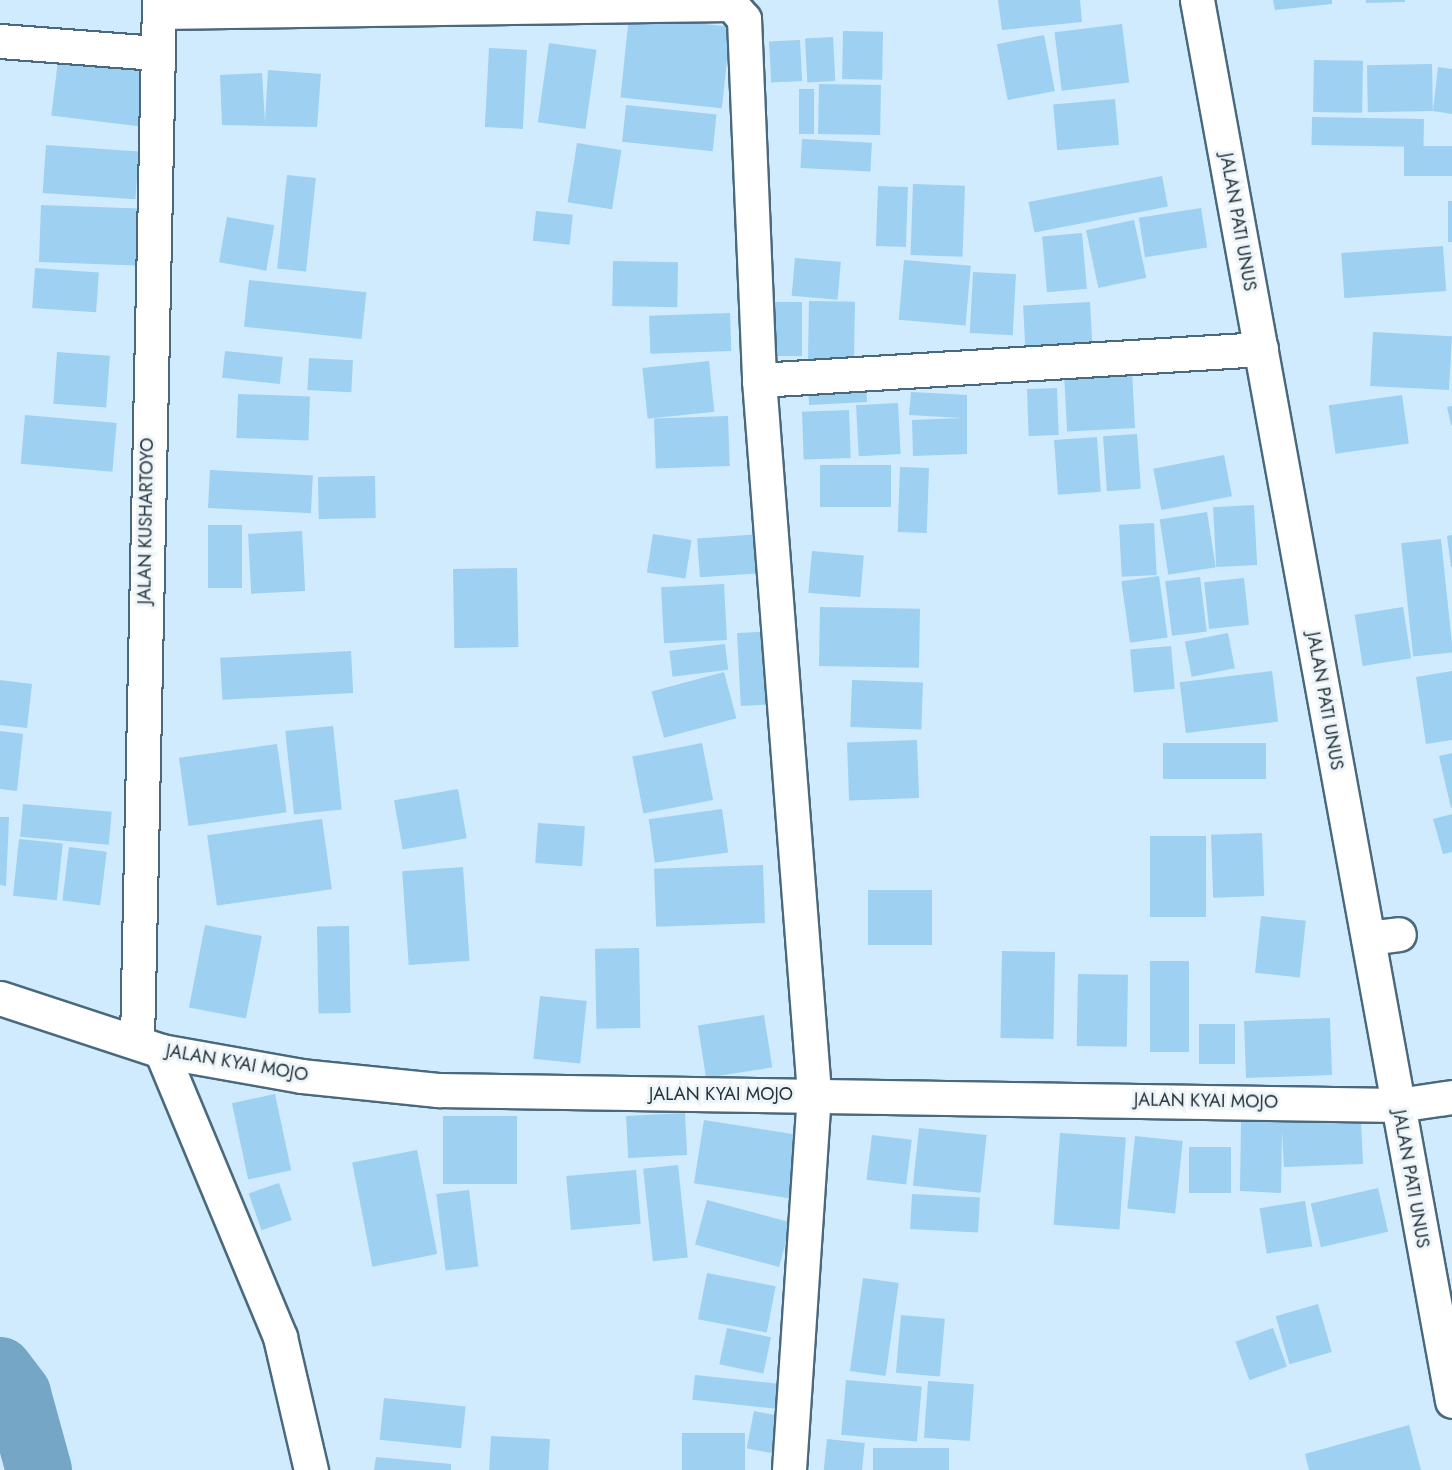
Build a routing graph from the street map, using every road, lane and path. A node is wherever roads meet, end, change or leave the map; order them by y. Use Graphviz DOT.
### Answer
graph roads {
  1 [pos="1197,0"];
  2 [pos="159,6"];
  3 [pos="0,41"];
  4 [pos="155,53"];
  5 [pos="1261,349"];
  6 [pos="759,380"];
  7 [pos="0,998"];
  8 [pos="149,1046"];
  9 [pos="814,1093"];
  10 [pos="1452,1097"];
  11 [pos="1398,1105"];
  12 [pos="1452,1401"];
  13 [pos="311,1470"];
  14 [pos="789,1470"];
  1 -- 5 [label="street, JALAN PATI UNUS"];
  2 -- 4 [label="street, JALAN KUSHARTOYO"];
  2 -- 6 [label="street"];
  3 -- 4 [label="street"];
  4 -- 8 [label="street, JALAN KUSHARTOYO"];
  5 -- 6 [label="street"];
  5 -- 11 [label="street, JALAN PATI UNUS"];
  6 -- 9 [label="street"];
  7 -- 8 [label="street, JALAN KYAI MOJO"];
  8 -- 9 [label="street, JALAN KYAI MOJO"];
  8 -- 13 [label="street"];
  9 -- 11 [label="street, JALAN KYAI MOJO"];
  9 -- 14 [label="street"];
  10 -- 11 [label="street, JALAN KYAI MOJO"];
  11 -- 12 [label="street, JALAN PATI UNUS"];
}
